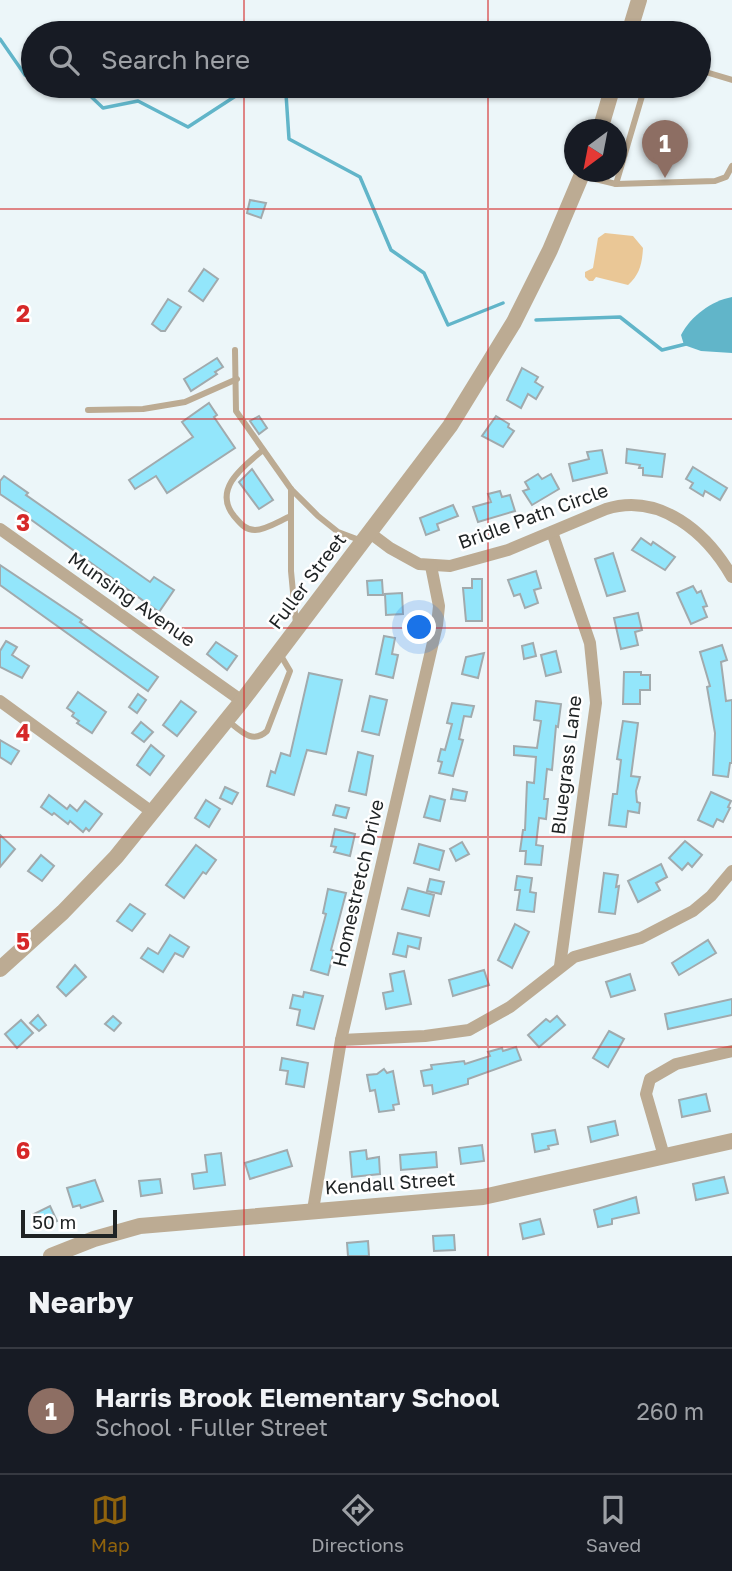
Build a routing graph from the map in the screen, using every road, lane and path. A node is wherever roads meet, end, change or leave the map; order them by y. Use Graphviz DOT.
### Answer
graph roads {
  1 [pos="639,0"];
  2 [pos="633,21"];
  3 [pos="711,74"];
  4 [pos="732,80"];
  5 [pos="609,98"];
  6 [pos="641,98"];
  7 [pos="603,119"];
  8 [pos="732,166"];
  9 [pos="578,182"];
  10 [pos="610,182"];
  11 [pos="616,184"];
  12 [pos="235,350"];
  13 [pos="237,379"];
  14 [pos="88,410"];
  15 [pos="263,450"];
  16 [pos="290,489"];
  17 [pos="291,516"];
  18 [pos="0,529"];
  19 [pos="552,532"];
  20 [pos="367,537"];
  21 [pos="430,566"];
  22 [pos="732,577"];
  23 [pos="296,630"];
  24 [pos="279,652"];
  25 [pos="0,701"];
  26 [pos="242,701"];
  27 [pos="226,720"];
  28 [pos="152,811"];
  29 [pos="732,871"];
  30 [pos="560,966"];
  31 [pos="0,969"];
  32 [pos="341,1040"];
  33 [pos="732,1051"];
  34 [pos="732,1141"];
  35 [pos="664,1156"];
  36 [pos="313,1210"];
  37 [pos="51,1256"];
  1 -- 2 [label="street"];
  3 -- 4 [label="lane"];
  5 -- 7 [label="street"];
  6 -- 11 [label="lane"];
  8 -- 11 [label="lane"];
  9 -- 20 [label="street, Fuller Street"];
  10 -- 11 [label="lane"];
  12 -- 13 [label="lane"];
  13 -- 14 [label="lane"];
  13 -- 15 [label="lane"];
  15 -- 16 [label="lane"];
  15 -- 17 [label="lane"];
  16 -- 17 [label="lane"];
  16 -- 20 [label="lane"];
  17 -- 23 [label="lane"];
  18 -- 26 [label="street, Munsing Avenue"];
  19 -- 21 [label="street, Bridle Path Circle"];
  19 -- 22 [label="street, Bridle Path Circle"];
  19 -- 30 [label="street, Bluegrass Lane"];
  20 -- 21 [label="street"];
  20 -- 23 [label="street, Fuller Street"];
  21 -- 32 [label="street, Homestretch Drive"];
  23 -- 24 [label="street, Fuller Street"];
  24 -- 26 [label="street, Fuller Street"];
  24 -- 27 [label="lane"];
  25 -- 28 [label="street"];
  26 -- 27 [label="street, Fuller Street"];
  27 -- 28 [label="street, Fuller Street"];
  28 -- 31 [label="street, Fuller Street"];
  29 -- 30 [label="street"];
  30 -- 32 [label="street"];
  32 -- 36 [label="street, Homestretch Drive"];
  33 -- 35 [label="street"];
  34 -- 35 [label="street, Kendall Street"];
  35 -- 36 [label="street, Kendall Street"];
  36 -- 37 [label="street, Kendall Street"];
}
